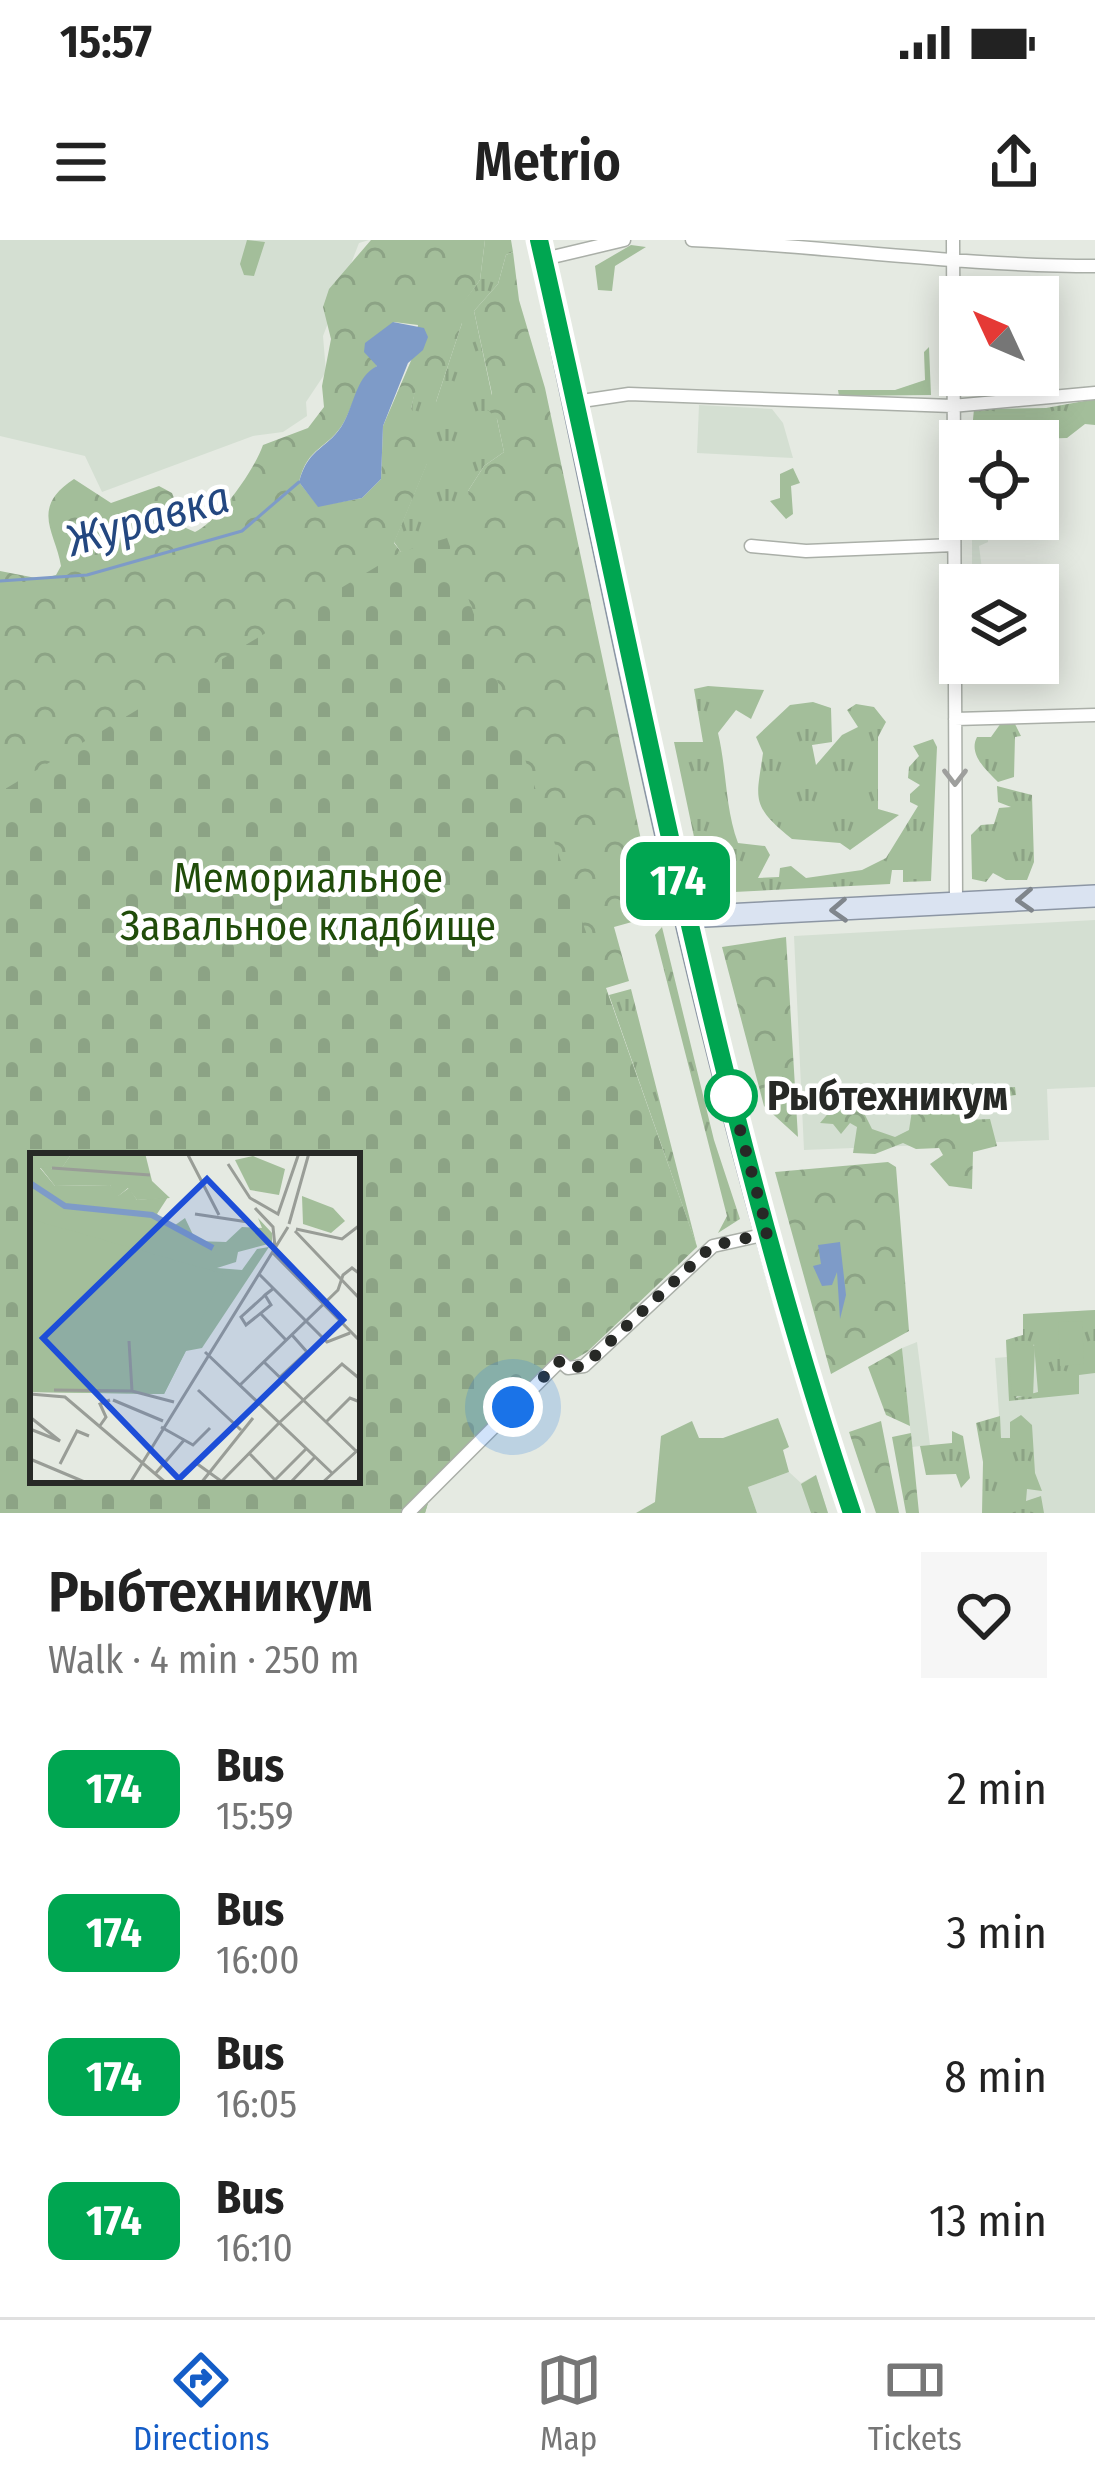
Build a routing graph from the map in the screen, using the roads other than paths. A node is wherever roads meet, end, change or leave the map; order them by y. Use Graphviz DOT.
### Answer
graph roads {
  1 [pos="624,240"];
  2 [pos="692,240"];
  3 [pos="953,240"];
  4 [pos="541,246"];
  5 [pos="953,260"];
  6 [pos="1095,266"];
  7 [pos="1095,393"];
  8 [pos="574,402"];
  9 [pos="952,406"];
  10 [pos="954,545"];
  11 [pos="751,546"];
  12 [pos="1095,715"];
  13 [pos="955,719"];
  14 [pos="1095,896"];
  15 [pos="956,904"];
  16 [pos="686,917"];
  17 [pos="768,1233"];
  18 [pos="408,1513"];
  19 [pos="852,1513"];
  1 -- 4 [label="street"];
  2 -- 5 [label="street"];
  3 -- 5 [label="street"];
  4 -- 8 [label="main road"];
  5 -- 6 [label="street"];
  5 -- 9 [label="street"];
  7 -- 9 [label="street"];
  8 -- 9 [label="street"];
  8 -- 16 [label="main road"];
  9 -- 10 [label="street"];
  10 -- 11 [label="street"];
  10 -- 13 [label="street"];
  12 -- 13 [label="street"];
  13 -- 15 [label="street, one-way"];
  14 -- 15 [label="main road, one-way"];
  15 -- 16 [label="main road, one-way"];
  16 -- 17 [label="main road"];
  17 -- 18 [label="street"];
  17 -- 19 [label="main road"];
}
